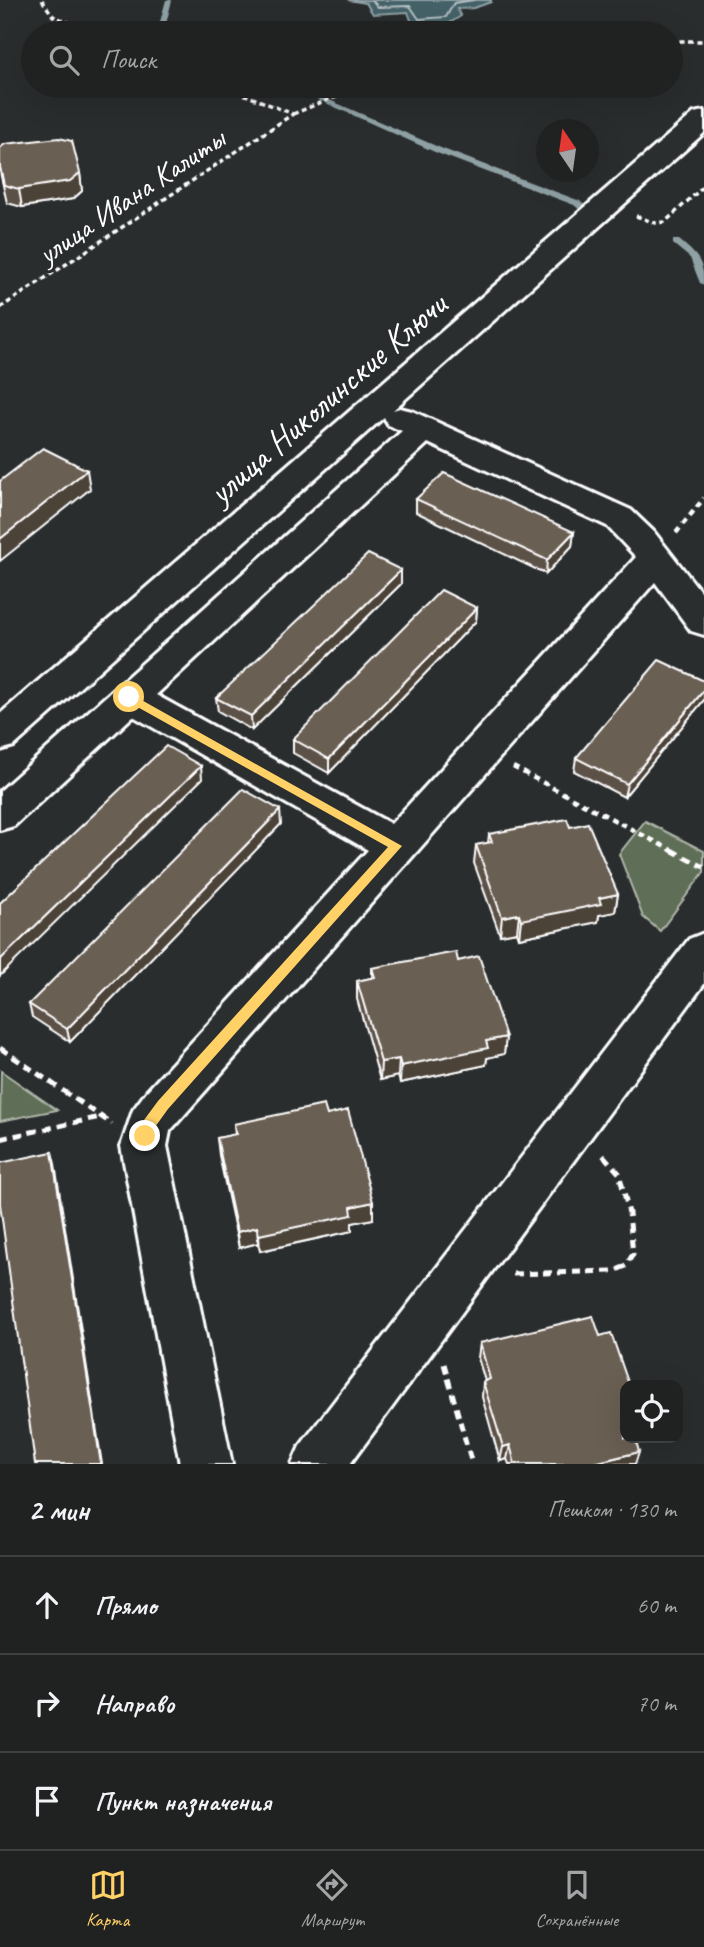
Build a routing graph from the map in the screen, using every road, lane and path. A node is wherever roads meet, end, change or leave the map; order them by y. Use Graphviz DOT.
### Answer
graph roads {
  1 [pos="41,0"];
  2 [pos="65,21"];
  3 [pos="683,41"];
  4 [pos="704,41"];
  5 [pos="253,98"];
  6 [pos="334,98"];
  7 [pos="293,114"];
  8 [pos="704,119"];
  9 [pos="704,186"];
  10 [pos="606,205"];
  11 [pos="0,308"];
  12 [pos="375,407"];
  13 [pos="424,429"];
  14 [pos="704,498"];
  15 [pos="656,558"];
  16 [pos="704,622"];
  17 [pos="129,697"];
  18 [pos="0,736"];
  19 [pos="481,751"];
  20 [pos="0,815"];
  21 [pos="396,846"];
  22 [pos="704,867"];
  23 [pos="704,951"];
  24 [pos="0,1048"];
  25 [pos="569,1131"];
  26 [pos="0,1139"];
  27 [pos="460,1276"];
  28 [pos="430,1314"];
  29 [pos="206,1464"];
  30 [pos="318,1464"];
  31 [pos="472,1464"];
  1 -- 2 [label="path"];
  3 -- 4 [label="path"];
  5 -- 7 [label="path, улица Ивана Калиты"];
  6 -- 7 [label="path"];
  7 -- 11 [label="path, улица Ивана Калиты"];
  8 -- 10 [label="street, улица Николинские Ключи"];
  9 -- 10 [label="path"];
  10 -- 12 [label="street, улица Николинские Ключи"];
  12 -- 13 [label="street"];
  12 -- 18 [label="street, улица Николинские Ключи"];
  13 -- 15 [label="street"];
  13 -- 17 [label="street"];
  14 -- 15 [label="path"];
  15 -- 16 [label="street"];
  15 -- 19 [label="street"];
  17 -- 20 [label="street"];
  17 -- 21 [label="street"];
  19 -- 21 [label="street"];
  19 -- 22 [label="path"];
  21 -- 29 [label="street"];
  23 -- 25 [label="street"];
  24 -- 26 [label="path"];
  25 -- 27 [label="street"];
  25 -- 27 [label="path"];
  27 -- 28 [label="street"];
  28 -- 30 [label="street"];
  28 -- 31 [label="path"];
}
